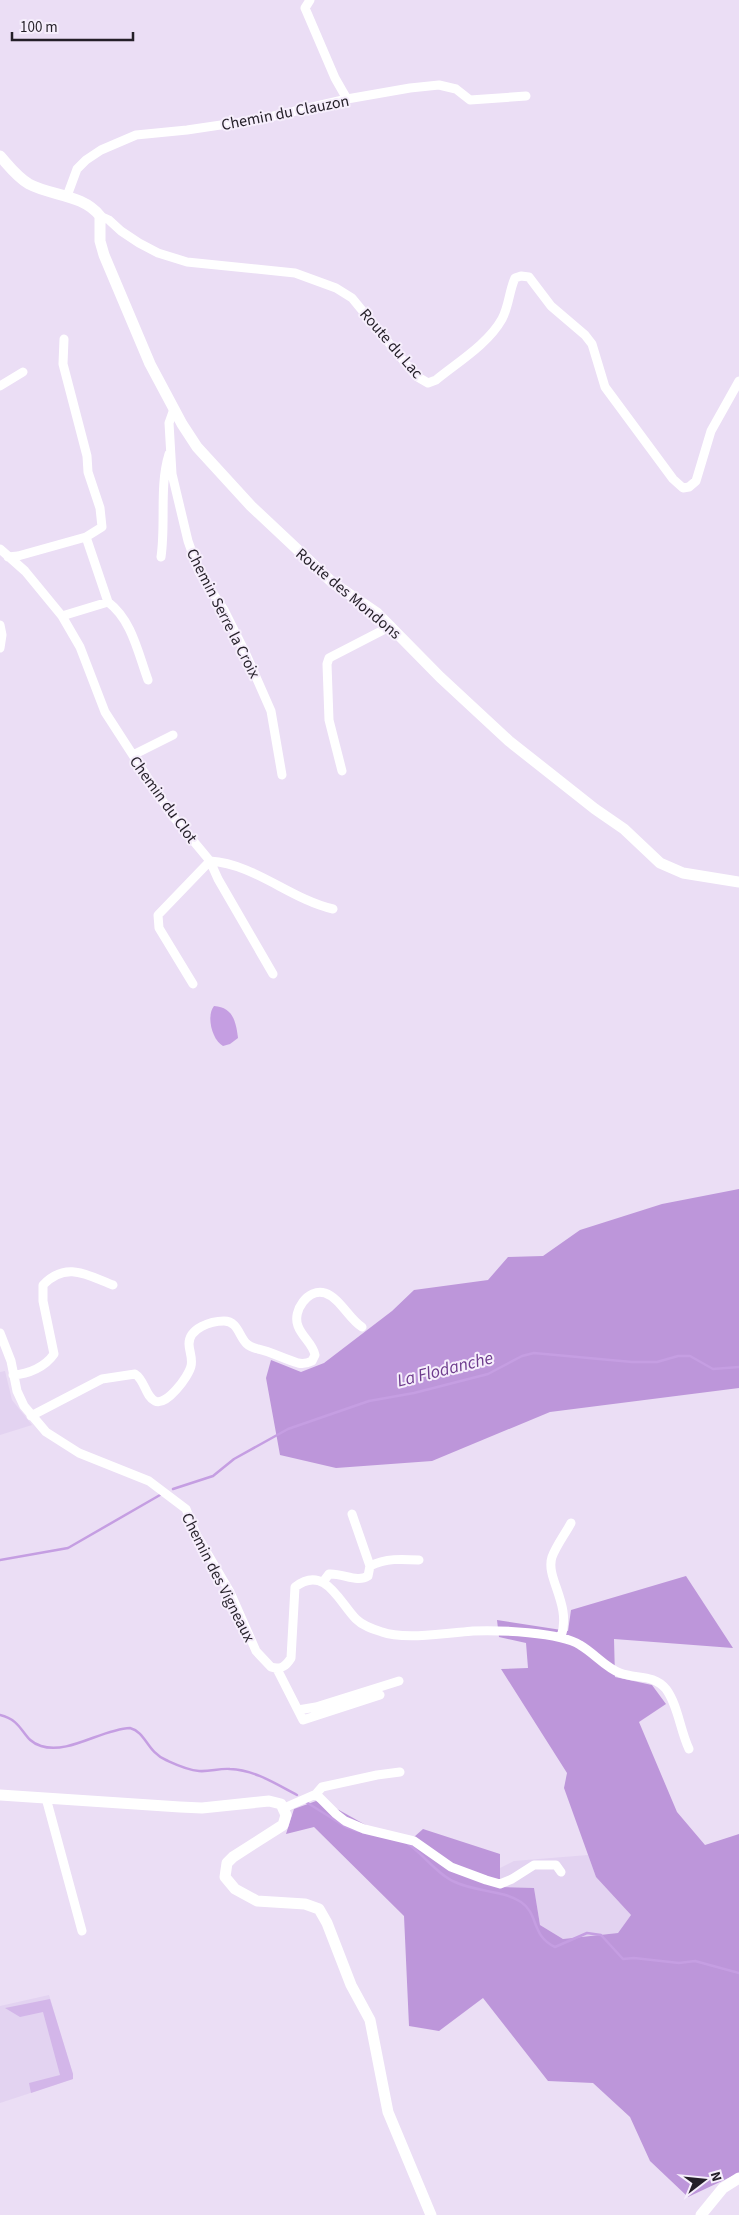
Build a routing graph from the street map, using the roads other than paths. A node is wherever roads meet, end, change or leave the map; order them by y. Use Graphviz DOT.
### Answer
graph roads {
  1 [pos="310,0"];
  2 [pos="526,96"];
  3 [pos="346,99"];
  4 [pos="0,156"];
  5 [pos="68,196"];
  6 [pos="100,216"];
  7 [pos="64,339"];
  8 [pos="23,372"];
  9 [pos="739,382"];
  10 [pos="0,386"];
  11 [pos="174,409"];
  12 [pos="170,449"];
  13 [pos="86,537"];
  14 [pos="0,549"];
  15 [pos="8,557"];
  16 [pos="161,557"];
  17 [pos="108,602"];
  18 [pos="62,616"];
  19 [pos="0,625"];
  20 [pos="391,626"];
  21 [pos="0,648"];
  22 [pos="148,680"];
  23 [pos="173,736"];
  24 [pos="133,755"];
  25 [pos="342,771"];
  26 [pos="282,775"];
  27 [pos="210,861"];
  28 [pos="739,882"];
  29 [pos="333,910"];
  30 [pos="273,974"];
  31 [pos="193,984"];
  32 [pos="114,1285"];
  33 [pos="362,1327"];
  34 [pos="0,1333"];
  35 [pos="13,1375"];
  36 [pos="31,1416"];
  37 [pos="352,1514"];
  38 [pos="571,1523"];
  39 [pos="419,1560"];
  40 [pos="370,1566"];
  41 [pos="323,1582"];
  42 [pos="561,1637"];
  43 [pos="277,1668"];
  44 [pos="399,1681"];
  45 [pos="380,1695"];
  46 [pos="298,1710"];
  47 [pos="689,1749"];
  48 [pos="400,1772"];
  49 [pos="316,1794"];
  50 [pos="0,1795"];
  51 [pos="46,1798"];
  52 [pos="284,1808"];
  53 [pos="561,1872"];
  54 [pos="82,1931"];
  55 [pos="739,2178"];
  56 [pos="431,2215"];
  57 [pos="700,2215"];
  1 -- 3 [label="street"];
  2 -- 3 [label="street, Chemin du Clauzon"];
  3 -- 5 [label="street, Chemin du Clauzon"];
  4 -- 5 [label="street"];
  5 -- 6 [label="street"];
  6 -- 9 [label="street, Route du Lac"];
  6 -- 11 [label="street, Route des Mondons"];
  7 -- 13 [label="street"];
  8 -- 10 [label="street"];
  11 -- 12 [label="street, Chemin Serre la Croix"];
  11 -- 20 [label="street, Route des Mondons"];
  12 -- 16 [label="street, Chemin Serre la Croix"];
  12 -- 26 [label="street, Chemin Serre la Croix"];
  13 -- 15 [label="street"];
  13 -- 17 [label="street"];
  14 -- 15 [label="street, Chemin du Clot"];
  15 -- 18 [label="street, Chemin du Clot"];
  17 -- 18 [label="street"];
  17 -- 22 [label="street"];
  18 -- 24 [label="street, Chemin du Clot"];
  19 -- 21 [label="street"];
  20 -- 25 [label="street"];
  20 -- 28 [label="street, Route des Mondons"];
  23 -- 24 [label="street"];
  24 -- 27 [label="street, Chemin du Clot"];
  27 -- 29 [label="street"];
  27 -- 30 [label="street, Chemin du Clot"];
  27 -- 31 [label="street"];
  32 -- 35 [label="street"];
  33 -- 36 [label="street"];
  34 -- 35 [label="street, Chemin des Vigneaux"];
  35 -- 36 [label="street, Chemin des Vigneaux"];
  36 -- 43 [label="street, Chemin des Vigneaux"];
  37 -- 40 [label="street"];
  38 -- 42 [label="street"];
  39 -- 40 [label="street"];
  40 -- 41 [label="street"];
  41 -- 42 [label="street"];
  41 -- 43 [label="street"];
  42 -- 47 [label="street"];
  43 -- 46 [label="street"];
  44 -- 46 [label="street"];
  45 -- 46 [label="street"];
  48 -- 49 [label="street"];
  49 -- 52 [label="street"];
  49 -- 53 [label="street"];
  50 -- 51 [label="street"];
  51 -- 52 [label="street"];
  51 -- 54 [label="street"];
  52 -- 56 [label="street"];
  55 -- 57 [label="street"];
}
